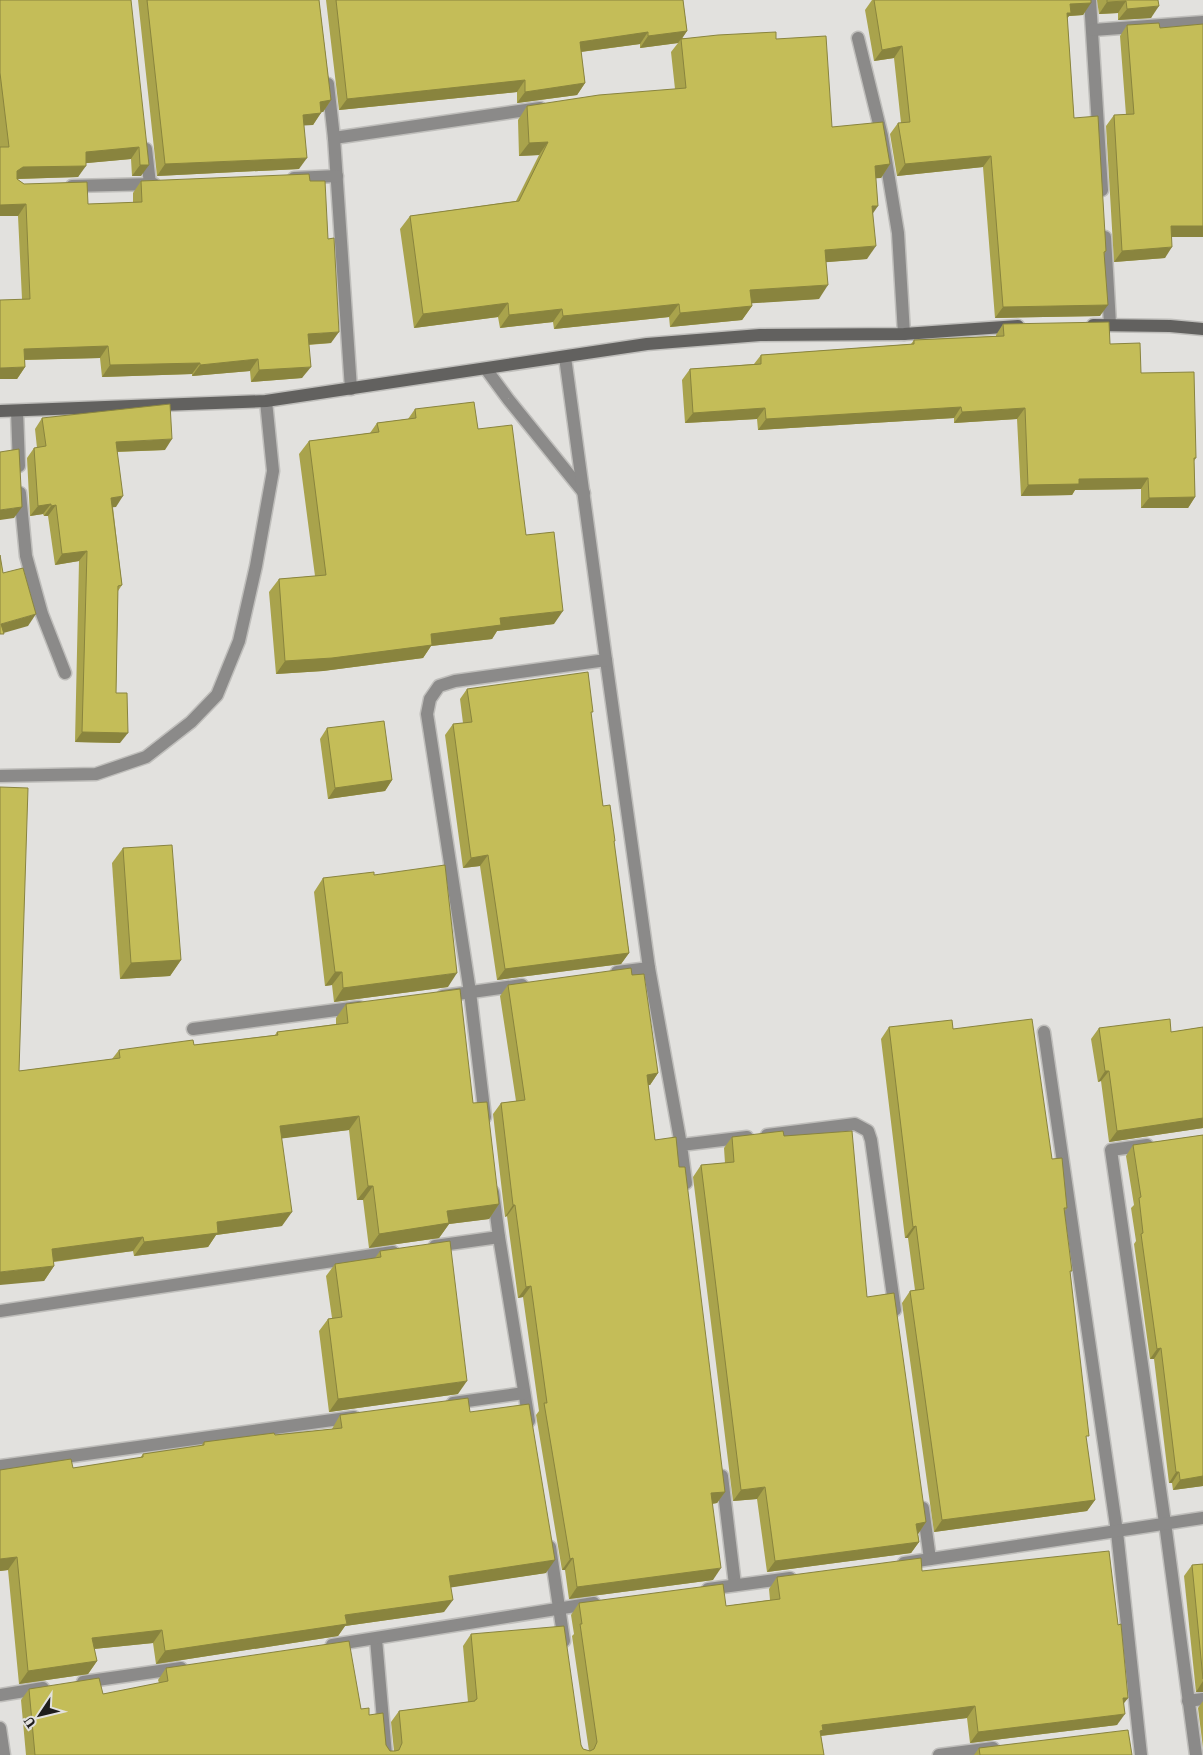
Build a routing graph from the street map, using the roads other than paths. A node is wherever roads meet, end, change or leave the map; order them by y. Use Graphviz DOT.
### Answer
graph roads {
  1 [pos="1090,0"];
  2 [pos="1203,22"];
  3 [pos="1093,30"];
  4 [pos="858,38"];
  5 [pos="326,69"];
  6 [pos="556,106"];
  7 [pos="145,136"];
  8 [pos="334,138"];
  9 [pos="337,176"];
  10 [pos="278,179"];
  11 [pos="170,183"];
  12 [pos="150,184"];
  13 [pos="64,186"];
  14 [pos="1103,206"];
  15 [pos="1104,226"];
  16 [pos="1110,324"];
  17 [pos="1080,325"];
  18 [pos="1031,326"];
  19 [pos="1203,329"];
  20 [pos="904,334"];
  21 [pos="565,357"];
  22 [pos="486,369"];
  23 [pos="351,389"];
  24 [pos="266,401"];
  25 [pos="0,411"];
  26 [pos="17,411"];
  27 [pos="584,493"];
  28 [pos="606,660"];
  29 [pos="65,673"];
  30 [pos="0,776"];
  31 [pos="650,968"];
  32 [pos="602,974"];
  33 [pos="536,983"];
  34 [pos="470,992"];
  35 [pos="430,998"];
  36 [pos="371,1006"];
  37 [pos="193,1029"];
  38 [pos="1044,1032"];
  39 [pos="486,1129"];
  40 [pos="1155,1144"];
  41 [pos="681,1145"];
  42 [pos="492,1178"];
  43 [pos="687,1192"];
  44 [pos="498,1237"];
  45 [pos="420,1248"];
  46 [pos="401,1251"];
  47 [pos="0,1311"];
  48 [pos="898,1325"];
  49 [pos="524,1393"];
  50 [pos="445,1404"];
  51 [pos="366,1415"];
  52 [pos="531,1432"];
  53 [pos="0,1466"];
  54 [pos="720,1467"];
  55 [pos="921,1491"];
  56 [pos="1203,1518"];
  57 [pos="1165,1523"];
  58 [pos="1117,1532"];
  59 [pos="548,1540"];
  60 [pos="930,1559"];
  61 [pos="891,1564"];
  62 [pos="803,1576"];
  63 [pos="735,1585"];
  64 [pos="696,1590"];
  65 [pos="608,1602"];
  66 [pos="560,1608"];
  67 [pos="376,1639"];
  68 [pos="316,1648"];
  69 [pos="566,1657"];
  70 [pos="198,1665"];
  71 [pos="0,1695"];
  72 [pos="1203,1699"];
  73 [pos="1188,1701"];
  74 [pos="0,1728"];
  75 [pos="1005,1747"];
  76 [pos="4,1755"];
  77 [pos="386,1755"];
  78 [pos="939,1755"];
  79 [pos="1141,1755"];
  80 [pos="1196,1755"];
  1 -- 3 [label="street"];
  2 -- 3 [label="street"];
  3 -- 14 [label="street"];
  4 -- 20 [label="street"];
  5 -- 8 [label="street"];
  6 -- 8 [label="street"];
  7 -- 12 [label="street"];
  8 -- 9 [label="street"];
  9 -- 10 [label="street"];
  9 -- 23 [label="street"];
  11 -- 12 [label="street"];
  12 -- 13 [label="street"];
  15 -- 16 [label="street"];
  16 -- 17 [label="street"];
  16 -- 19 [label="street"];
  18 -- 20 [label="street"];
  20 -- 21 [label="street"];
  21 -- 22 [label="street"];
  21 -- 27 [label="street"];
  22 -- 23 [label="street"];
  22 -- 27 [label="street"];
  23 -- 24 [label="street"];
  24 -- 26 [label="street"];
  24 -- 30 [label="street"];
  25 -- 26 [label="street"];
  26 -- 29 [label="street"];
  27 -- 28 [label="street"];
  28 -- 31 [label="street"];
  28 -- 34 [label="street"];
  31 -- 32 [label="street"];
  31 -- 41 [label="street"];
  33 -- 34 [label="street"];
  34 -- 35 [label="street"];
  34 -- 39 [label="street"];
  36 -- 37 [label="street"];
  38 -- 58 [label="street"];
  40 -- 57 [label="street"];
  41 -- 43 [label="street"];
  41 -- 48 [label="street"];
  42 -- 44 [label="street"];
  44 -- 45 [label="street"];
  44 -- 49 [label="street"];
  46 -- 47 [label="street"];
  49 -- 50 [label="street"];
  49 -- 52 [label="street"];
  51 -- 53 [label="street"];
  54 -- 63 [label="street"];
  55 -- 60 [label="street"];
  56 -- 57 [label="street"];
  57 -- 58 [label="street"];
  57 -- 73 [label="street"];
  58 -- 60 [label="street"];
  58 -- 79 [label="street"];
  59 -- 66 [label="street"];
  60 -- 61 [label="street"];
  62 -- 63 [label="street"];
  63 -- 64 [label="street"];
  65 -- 66 [label="street"];
  66 -- 67 [label="street"];
  66 -- 69 [label="street"];
  67 -- 68 [label="street"];
  67 -- 77 [label="street"];
  70 -- 71 [label="street"];
  72 -- 73 [label="street"];
  73 -- 80 [label="street"];
  74 -- 76 [label="street"];
  75 -- 78 [label="street"];
}
